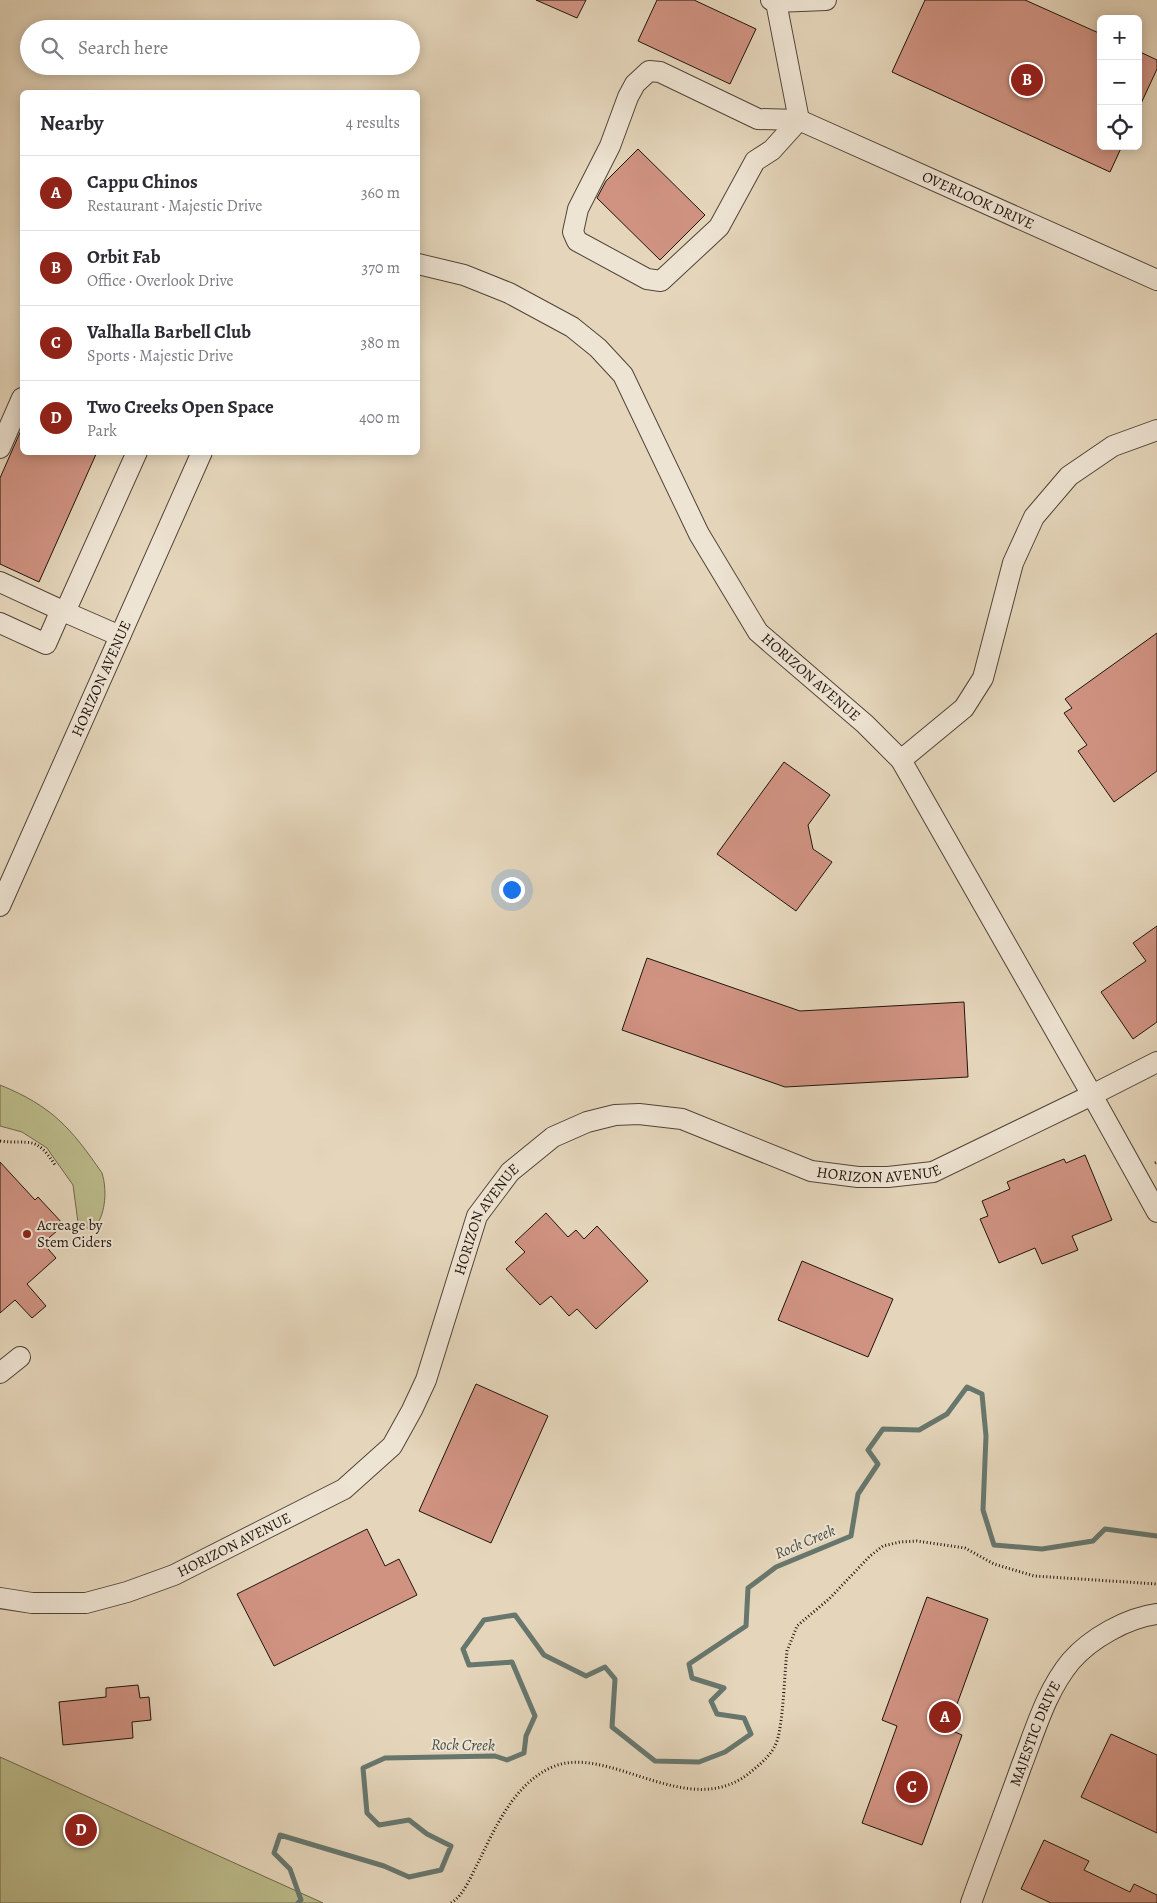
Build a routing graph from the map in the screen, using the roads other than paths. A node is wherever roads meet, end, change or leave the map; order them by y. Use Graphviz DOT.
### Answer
graph roads {
  1 [pos="826,0"];
  2 [pos="773,1"];
  3 [pos="799,120"];
  4 [pos="420,264"];
  5 [pos="1157,280"];
  6 [pos="20,403"];
  7 [pos="1157,430"];
  8 [pos="0,448"];
  9 [pos="136,455"];
  10 [pos="200,455"];
  11 [pos="0,582"];
  12 [pos="63,611"];
  13 [pos="0,623"];
  14 [pos="120,636"];
  15 [pos="901,760"];
  16 [pos="0,906"];
  17 [pos="1157,1062"];
  18 [pos="1092,1095"];
  19 [pos="1157,1212"];
  20 [pos="20,1357"];
  21 [pos="0,1372"];
  22 [pos="0,1598"];
  23 [pos="1157,1614"];
  24 [pos="971,1903"];
  1 -- 2 [label="street"];
  2 -- 3 [label="street"];
  3 -- 3 [label="street"];
  3 -- 5 [label="street, OVERLOOK DRIVE"];
  4 -- 15 [label="street, HORIZON AVENUE"];
  6 -- 8 [label="street"];
  7 -- 15 [label="street"];
  9 -- 12 [label="street"];
  10 -- 14 [label="street, HORIZON AVENUE"];
  11 -- 12 [label="street"];
  12 -- 13 [label="street"];
  12 -- 14 [label="street"];
  14 -- 16 [label="street, HORIZON AVENUE"];
  15 -- 18 [label="street, HORIZON AVENUE"];
  17 -- 18 [label="street"];
  18 -- 19 [label="street, HORIZON AVENUE"];
  18 -- 22 [label="street, HORIZON AVENUE"];
  20 -- 21 [label="street"];
  23 -- 24 [label="street, MAJESTIC DRIVE"];
}
